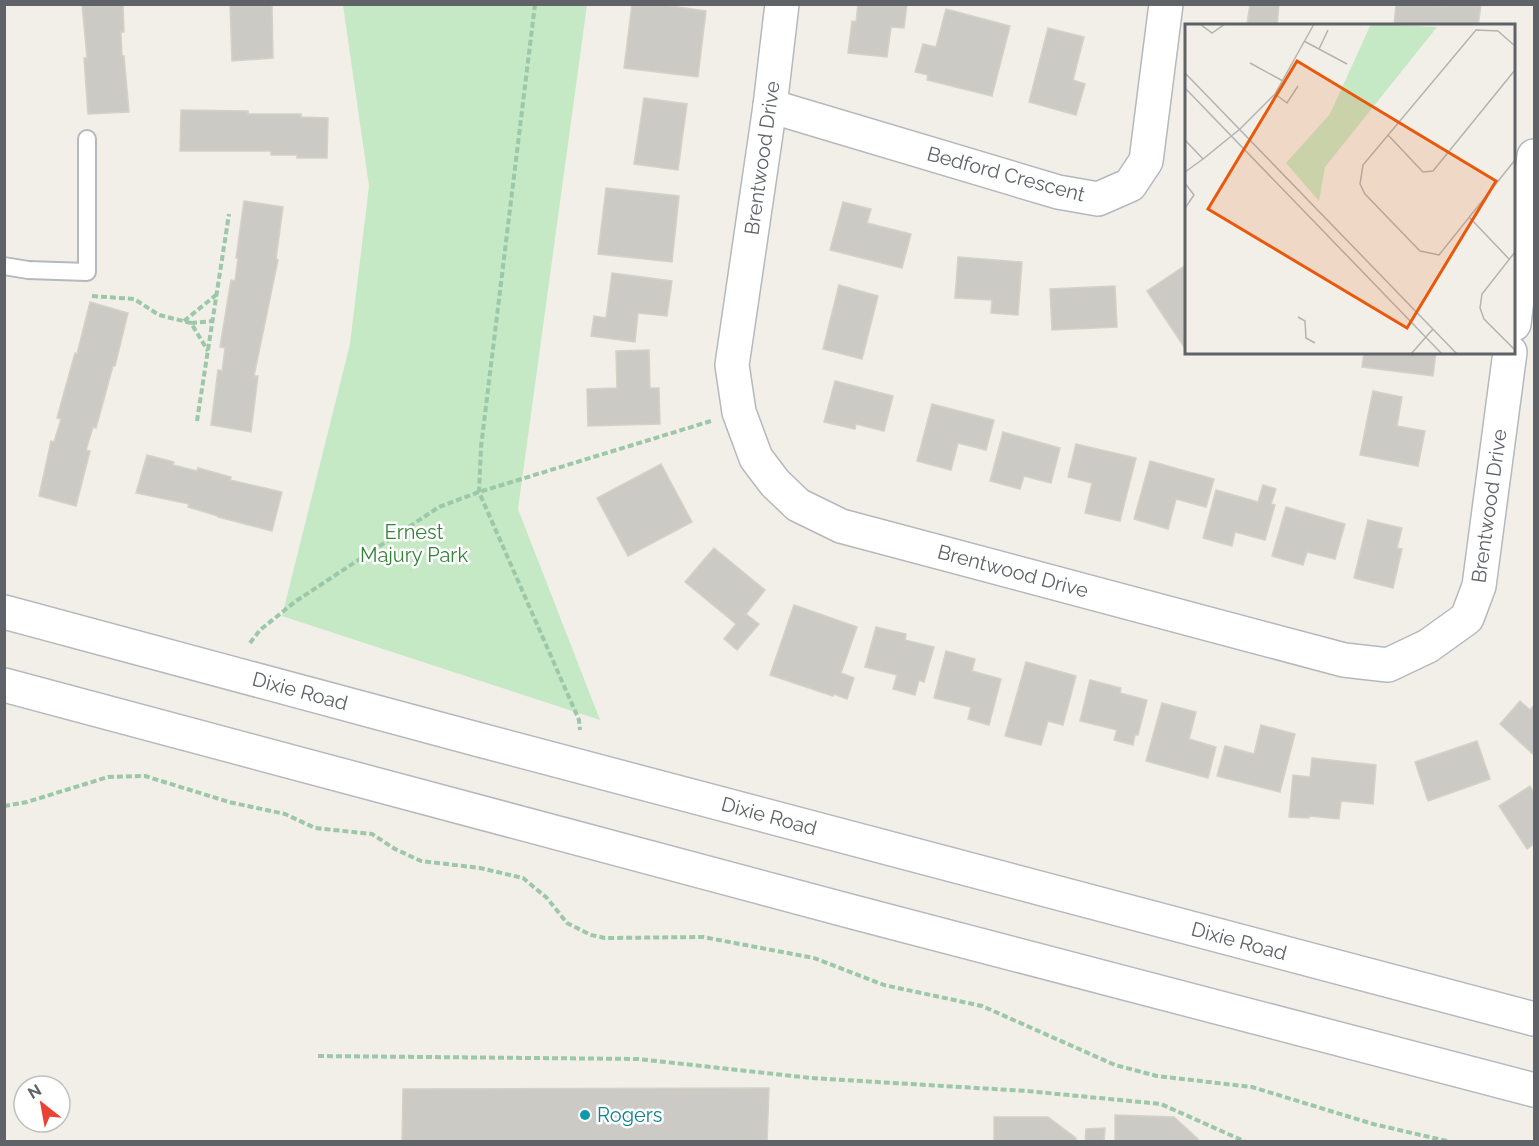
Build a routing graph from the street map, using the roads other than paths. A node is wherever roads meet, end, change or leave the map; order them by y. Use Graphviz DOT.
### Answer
graph roads {
  1 [pos="782,4"];
  2 [pos="1166,4"];
  3 [pos="770,106"];
  4 [pos="87,139"];
  5 [pos="1534,156"];
  6 [pos="4,266"];
  7 [pos="1522,310"];
  8 [pos="1510,354"];
  9 [pos="4,612"];
  10 [pos="4,685"];
  11 [pos="1534,1019"];
  12 [pos="1534,1090"];
  1 -- 3 [label="main road, Brentwood Drive"];
  2 -- 3 [label="main road, Bedford Crescent"];
  3 -- 8 [label="main road, Brentwood Drive"];
  4 -- 6 [label="lane"];
  5 -- 7 [label="main road"];
  9 -- 11 [label="main road, Dixie Road"];
  10 -- 12 [label="main road"];
}
